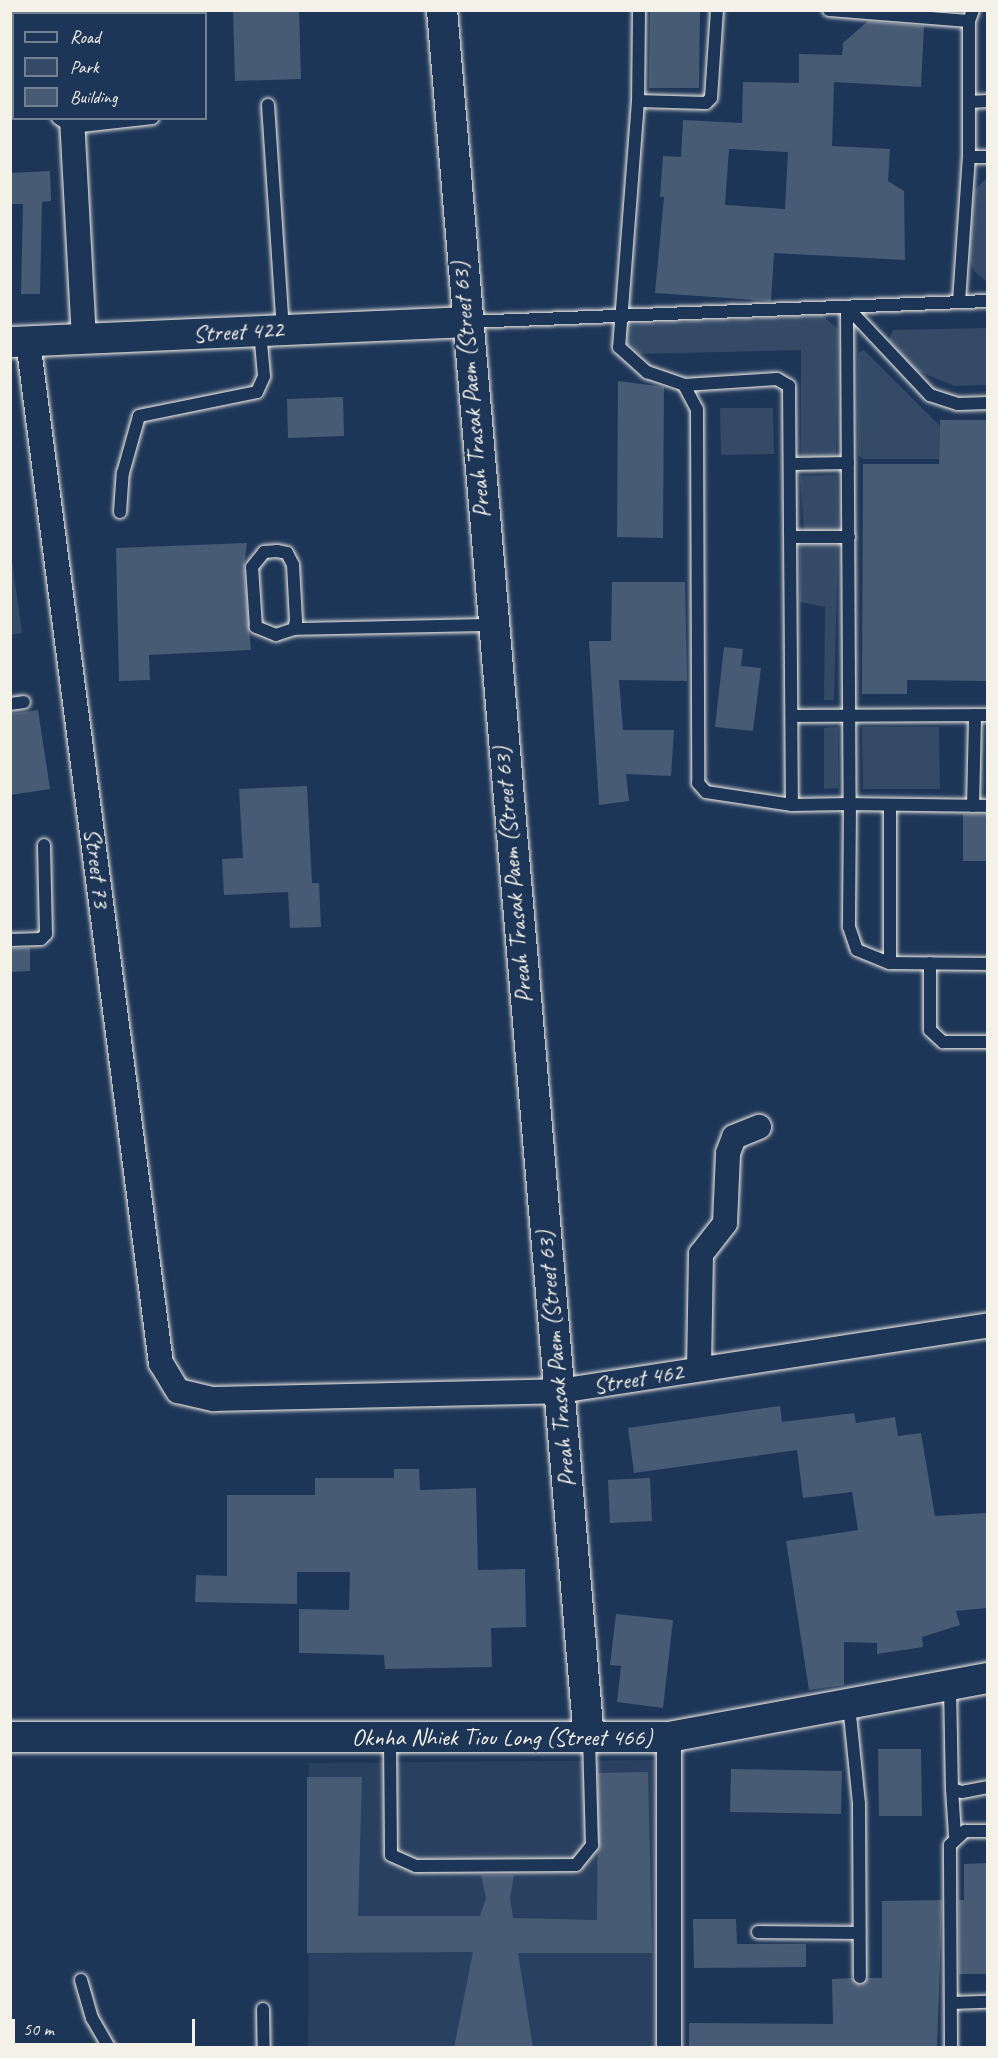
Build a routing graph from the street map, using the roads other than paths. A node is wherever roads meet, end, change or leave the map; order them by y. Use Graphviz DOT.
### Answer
graph roads {
  1 [pos="442,10"];
  2 [pos="639,10"];
  3 [pos="717,10"];
  4 [pos="829,10"];
  5 [pos="971,16"];
  6 [pos="638,101"];
  7 [pos="969,102"];
  8 [pos="987,102"];
  9 [pos="268,105"];
  10 [pos="95,120"];
  11 [pos="67,121"];
  12 [pos="987,147"];
  13 [pos="969,157"];
  14 [pos="987,157"];
  15 [pos="987,301"];
  16 [pos="959,302"];
  17 [pos="847,307"];
  18 [pos="622,315"];
  19 [pos="465,322"];
  20 [pos="271,330"];
  21 [pos="84,338"];
  22 [pos="19,341"];
  23 [pos="684,385"];
  24 [pos="987,403"];
  25 [pos="848,463"];
  26 [pos="793,464"];
  27 [pos="120,512"];
  28 [pos="794,537"];
  29 [pos="849,537"];
  30 [pos="491,625"];
  31 [pos="294,629"];
  32 [pos="24,702"];
  33 [pos="10,704"];
  34 [pos="850,715"];
  35 [pos="981,715"];
  36 [pos="794,716"];
  37 [pos="792,804"];
  38 [pos="850,804"];
  39 [pos="890,804"];
  40 [pos="973,806"];
  41 [pos="987,806"];
  42 [pos="44,845"];
  43 [pos="10,940"];
  44 [pos="890,963"];
  45 [pos="930,963"];
  46 [pos="987,964"];
  47 [pos="987,1042"];
  48 [pos="759,1127"];
  49 [pos="987,1325"];
  50 [pos="699,1369"];
  51 [pos="178,1391"];
  52 [pos="559,1391"];
  53 [pos="987,1678"];
  54 [pos="950,1685"];
  55 [pos="849,1703"];
  56 [pos="10,1737"];
  57 [pos="669,1737"];
  58 [pos="390,1738"];
  59 [pos="589,1738"];
  60 [pos="987,1787"];
  61 [pos="952,1789"];
  62 [pos="987,1831"];
  63 [pos="955,1836"];
  64 [pos="758,1932"];
  65 [pos="859,1933"];
  66 [pos="860,1977"];
  67 [pos="81,1980"];
  68 [pos="987,2002"];
  69 [pos="951,2003"];
  70 [pos="263,2009"];
  71 [pos="109,2048"];
  72 [pos="264,2048"];
  73 [pos="669,2048"];
  74 [pos="951,2048"];
  1 -- 19 [label="street, Preah Trasak Paem (Street 63)"];
  2 -- 6 [label="lane"];
  3 -- 6 [label="lane"];
  4 -- 5 [label="lane"];
  5 -- 7 [label="lane"];
  6 -- 18 [label="lane"];
  7 -- 8 [label="lane"];
  7 -- 13 [label="lane"];
  9 -- 20 [label="lane"];
  10 -- 11 [label="lane"];
  11 -- 21 [label="street"];
  12 -- 14 [label="lane"];
  13 -- 14 [label="lane"];
  13 -- 16 [label="lane"];
  15 -- 16 [label="lane"];
  16 -- 17 [label="lane"];
  17 -- 18 [label="lane"];
  17 -- 24 [label="lane"];
  17 -- 25 [label="lane"];
  18 -- 19 [label="lane"];
  18 -- 23 [label="lane"];
  19 -- 20 [label="street, Street 422"];
  19 -- 30 [label="street, Preah Trasak Paem (Street 63)"];
  20 -- 21 [label="street, Street 422"];
  20 -- 27 [label="lane"];
  21 -- 22 [label="street, Street 422"];
  22 -- 51 [label="street, Street 73"];
  23 -- 26 [label="lane"];
  23 -- 37 [label="lane"];
  25 -- 26 [label="lane"];
  25 -- 29 [label="lane"];
  26 -- 28 [label="lane"];
  28 -- 29 [label="lane"];
  28 -- 36 [label="lane"];
  29 -- 34 [label="lane"];
  30 -- 31 [label="lane"];
  30 -- 52 [label="street, Preah Trasak Paem (Street 63)"];
  31 -- 31 [label="lane"];
  32 -- 33 [label="lane"];
  34 -- 35 [label="lane"];
  34 -- 36 [label="lane"];
  34 -- 38 [label="lane"];
  35 -- 40 [label="lane"];
  36 -- 37 [label="lane"];
  37 -- 38 [label="lane"];
  38 -- 39 [label="lane"];
  38 -- 44 [label="lane"];
  39 -- 40 [label="lane"];
  39 -- 44 [label="lane"];
  40 -- 41 [label="lane"];
  42 -- 43 [label="lane"];
  44 -- 45 [label="lane"];
  45 -- 46 [label="lane"];
  45 -- 47 [label="lane"];
  48 -- 50 [label="street"];
  49 -- 50 [label="street, Street 462"];
  50 -- 52 [label="street, Street 462"];
  51 -- 52 [label="street, Street 462"];
  52 -- 59 [label="street, Preah Trasak Paem (Street 63)"];
  53 -- 54 [label="street, Oknha Nhiek Tiou Long (Street 466)"];
  54 -- 55 [label="street, Oknha Nhiek Tiou Long (Street 466)"];
  54 -- 61 [label="lane"];
  55 -- 57 [label="street, Oknha Nhiek Tiou Long (Street 466)"];
  55 -- 65 [label="lane"];
  56 -- 58 [label="street, Oknha Nhiek Tiou Long (Street 466)"];
  57 -- 59 [label="street, Oknha Nhiek Tiou Long (Street 466)"];
  57 -- 73 [label="street"];
  58 -- 59 [label="street, Oknha Nhiek Tiou Long (Street 466)"];
  58 -- 59 [label="lane"];
  60 -- 61 [label="lane"];
  61 -- 63 [label="lane"];
  62 -- 63 [label="lane"];
  63 -- 69 [label="lane"];
  64 -- 65 [label="lane"];
  65 -- 66 [label="lane"];
  67 -- 71 [label="lane"];
  68 -- 69 [label="lane"];
  69 -- 74 [label="lane"];
  70 -- 72 [label="lane"];
}
